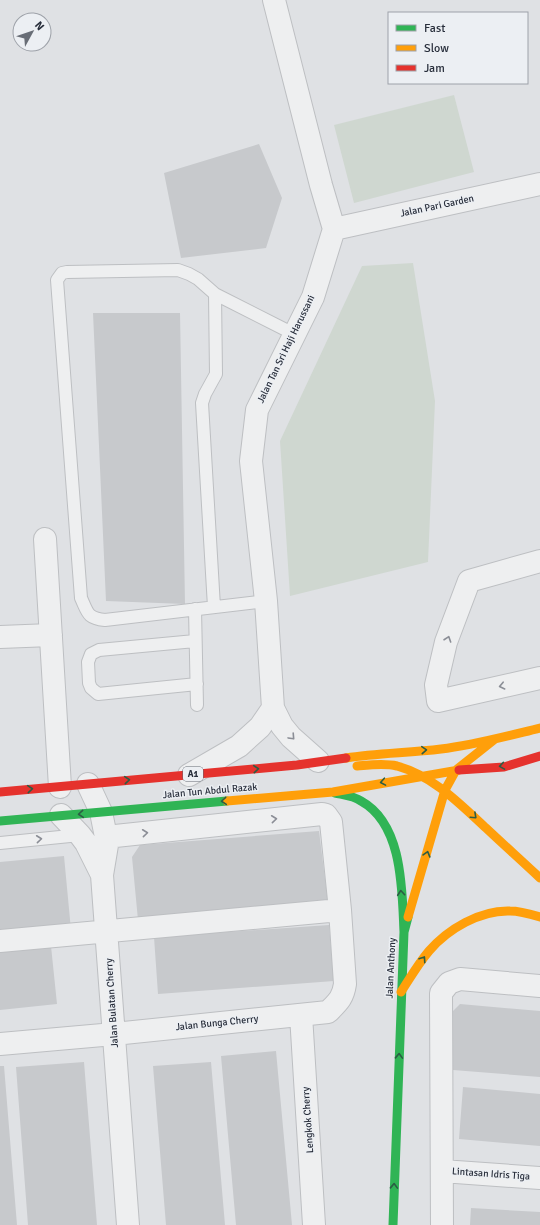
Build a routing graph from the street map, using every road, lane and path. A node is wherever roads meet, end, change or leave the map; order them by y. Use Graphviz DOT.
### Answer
graph roads {
  1 [pos="274,0"];
  2 [pos="540,184"];
  3 [pos="334,229"];
  4 [pos="215,294"];
  5 [pos="294,334"];
  6 [pos="46,539"];
  7 [pos="540,561"];
  8 [pos="266,601"];
  9 [pos="214,607"];
  10 [pos="194,609"];
  11 [pos="51,635"];
  12 [pos="0,637"];
  13 [pos="195,641"];
  14 [pos="540,678"];
  15 [pos="197,684"];
  16 [pos="197,705"];
  17 [pos="273,708"];
  18 [pos="540,728"];
  19 [pos="494,739"];
  20 [pos="540,756"];
  21 [pos="318,761"];
  22 [pos="456,770"];
  23 [pos="189,775"];
  24 [pos="421,775"];
  25 [pos="88,784"];
  26 [pos="60,787"];
  27 [pos="445,790"];
  28 [pos="0,792"];
  29 [pos="333,792"];
  30 [pos="101,812"];
  31 [pos="61,815"];
  32 [pos="0,821"];
  33 [pos="80,835"];
  34 [pos="106,837"];
  35 [pos="0,842"];
  36 [pos="102,875"];
  37 [pos="540,878"];
  38 [pos="340,910"];
  39 [pos="540,917"];
  40 [pos="106,931"];
  41 [pos="404,932"];
  42 [pos="0,941"];
  43 [pos="540,986"];
  44 [pos="401,992"];
  45 [pos="301,1015"];
  46 [pos="114,1034"];
  47 [pos="0,1044"];
  48 [pos="442,1171"];
  49 [pos="540,1178"];
  50 [pos="128,1225"];
  51 [pos="314,1225"];
  52 [pos="392,1225"];
  53 [pos="442,1225"];
  1 -- 3 [label="street"];
  2 -- 3 [label="street, Jalan Pari Garden"];
  3 -- 5 [label="street, Jalan Tan Sri Haji Harussani"];
  4 -- 5 [label="lane"];
  4 -- 9 [label="lane"];
  4 -- 10 [label="lane"];
  5 -- 8 [label="street, Jalan Tan Sri Haji Harussani"];
  6 -- 11 [label="street"];
  14 -- 7 [label="street, one-way"];
  8 -- 9 [label="lane"];
  8 -- 17 [label="street, Jalan Tan Sri Haji Harussani"];
  9 -- 10 [label="lane"];
  10 -- 13 [label="lane"];
  11 -- 12 [label="street"];
  11 -- 26 [label="street"];
  13 -- 15 [label="lane"];
  13 -- 15 [label="lane"];
  15 -- 16 [label="lane"];
  17 -- 21 [label="street, Jalan Tan Sri Haji Harussani, one-way"];
  17 -- 23 [label="street"];
  18 -- 19 [label="main road, Jalan Tun Abdul Razak / A1"];
  21 -- 19 [label="main road, Jalan Tun Abdul Razak / A1, one-way"];
  19 -- 22 [label="main road, Jalan Anthony"];
  20 -- 22 [label="main road, Jalan Tun Abdul Razak, one-way"];
  23 -- 21 [label="main road, Jalan Tun Abdul Razak / A1, one-way"];
  21 -- 24 [label="main road, Jalan Tun Abdul Razak"];
  22 -- 24 [label="main road, Jalan Tun Abdul Razak"];
  22 -- 27 [label="main road, Jalan Anthony"];
  25 -- 23 [label="main road, Jalan Tun Abdul Razak / A1, one-way"];
  24 -- 27 [label="main road, Jalan Tun Abdul Razak"];
  24 -- 29 [label="main road, Jalan Tun Abdul Razak, one-way"];
  25 -- 26 [label="main road, Jalan Tun Abdul Razak / A1"];
  25 -- 30 [label="street, Jalan Bulatan Cherry"];
  28 -- 26 [label="main road, Jalan Tun Abdul Razak / A1, one-way"];
  27 -- 37 [label="main road, Jalan Tun Abdul Razak, one-way"];
  41 -- 27 [label="main road, Jalan Anthony, one-way"];
  29 -- 30 [label="main road, Jalan Tun Abdul Razak, one-way"];
  41 -- 29 [label="main road, one-way"];
  30 -- 31 [label="main road, Jalan Tun Abdul Razak, one-way"];
  30 -- 34 [label="street, Jalan Bulatan Cherry"];
  31 -- 32 [label="main road, Jalan Tun Abdul Razak"];
  31 -- 33 [label="street"];
  35 -- 33 [label="lane, one-way"];
  33 -- 36 [label="street"];
  34 -- 36 [label="street, Jalan Bulatan Cherry"];
  34 -- 38 [label="street, Jalan Bunga Cherry, one-way"];
  36 -- 40 [label="street, Jalan Bulatan Cherry"];
  38 -- 40 [label="street"];
  38 -- 45 [label="street, Jalan Bunga Cherry"];
  44 -- 39 [label="main road, one-way"];
  40 -- 42 [label="street"];
  40 -- 46 [label="street, Jalan Bulatan Cherry"];
  41 -- 44 [label="main road, Jalan Anthony"];
  43 -- 48 [label="street"];
  52 -- 44 [label="main road, Jalan Anthony, one-way"];
  45 -- 46 [label="street, Jalan Bunga Cherry"];
  45 -- 51 [label="street, Lengkok Cherry"];
  46 -- 47 [label="street, Jalan Bunga Cherry"];
  46 -- 50 [label="street, Jalan Bulatan Cherry"];
  48 -- 49 [label="street, Lintasan Idris Tiga"];
  48 -- 53 [label="street"];
}
